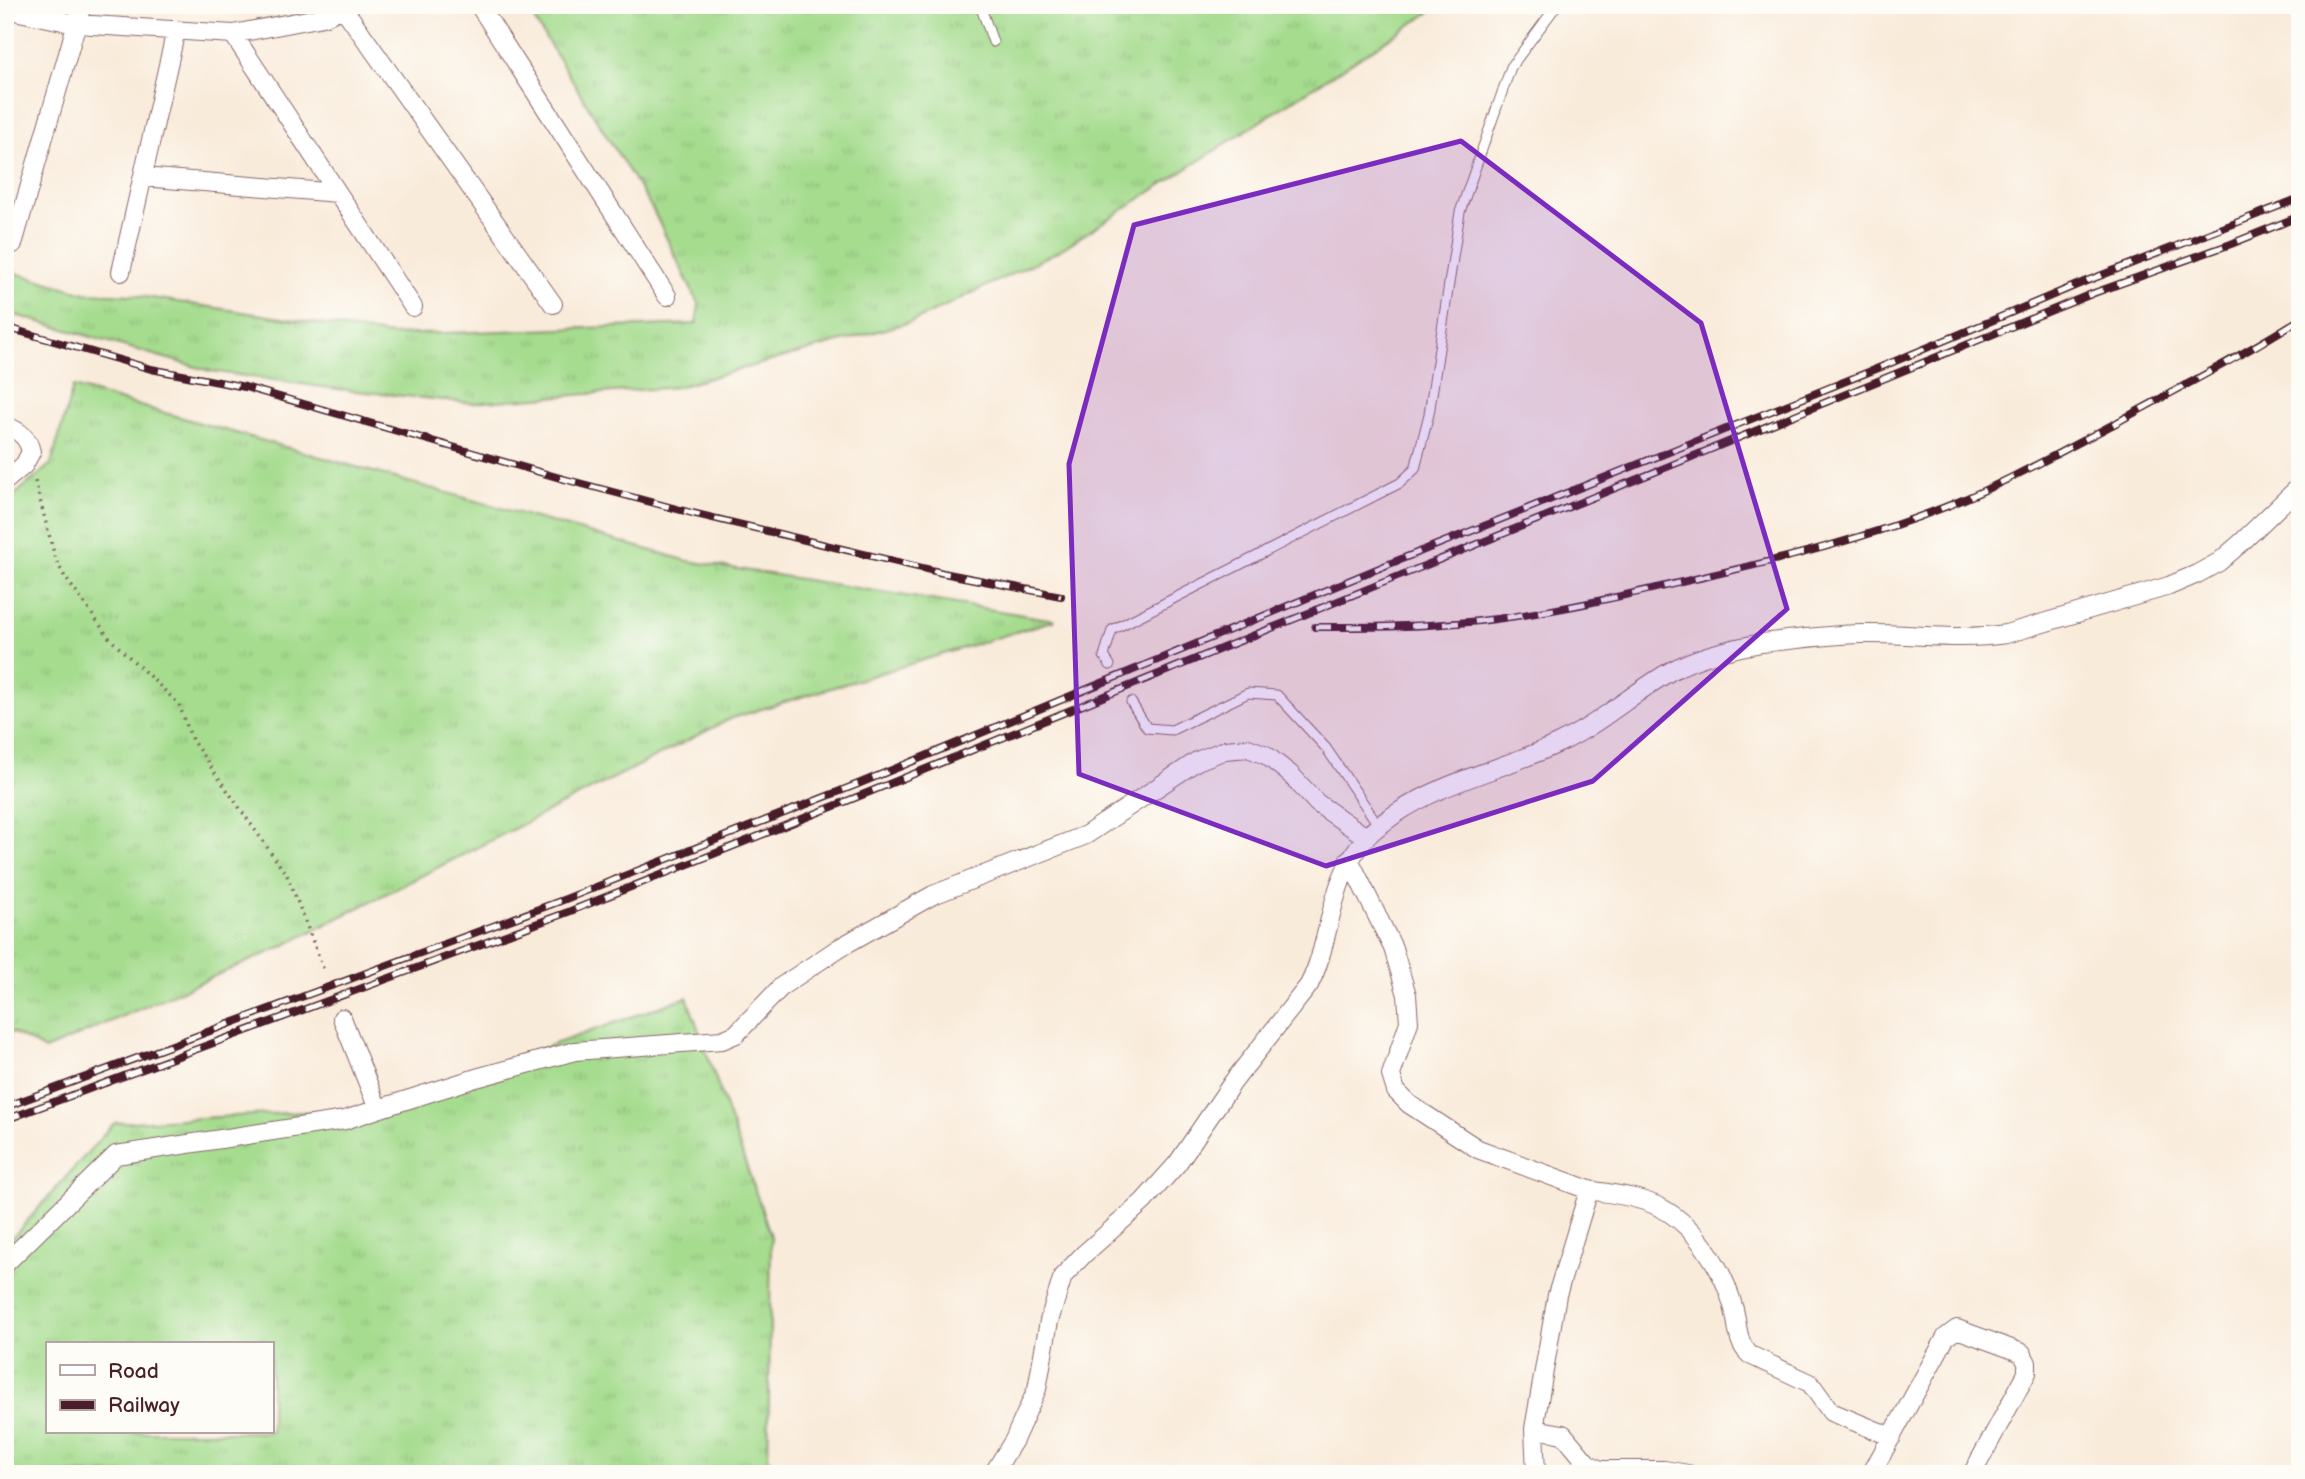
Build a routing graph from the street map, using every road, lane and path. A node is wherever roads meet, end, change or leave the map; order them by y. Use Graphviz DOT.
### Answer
graph roads {
  1 [pos="82,5"];
  2 [pos="479,5"];
  3 [pos="980,5"];
  4 [pos="1557,5"];
  5 [pos="348,7"];
  6 [pos="5,9"];
  7 [pos="77,24"];
  8 [pos="176,30"];
  9 [pos="233,34"];
  10 [pos="993,42"];
  11 [pos="143,177"];
  12 [pos="338,193"];
  13 [pos="13,244"];
  14 [pos="121,272"];
  15 [pos="667,296"];
  16 [pos="554,304"];
  17 [pos="413,307"];
  18 [pos="5,426"];
  19 [pos="29,458"];
  20 [pos="5,481"];
  21 [pos="2300,486"];
  22 [pos="1110,665"];
  23 [pos="1131,702"];
  24 [pos="1372,832"];
  25 [pos="1349,859"];
  26 [pos="325,974"];
  27 [pos="342,1018"];
  28 [pos="378,1110"];
  29 [pos="1589,1190"];
  30 [pos="5,1264"];
  31 [pos="1534,1429"];
  32 [pos="1892,1437"];
  33 [pos="993,1474"];
  34 [pos="1536,1474"];
  35 [pos="1688,1474"];
  36 [pos="1871,1474"];
  37 [pos="1972,1474"];
  1 -- 7 [label="street"];
  2 -- 15 [label="street"];
  3 -- 10 [label="lane"];
  4 -- 22 [label="lane"];
  5 -- 9 [label="street"];
  5 -- 16 [label="street"];
  6 -- 7 [label="street"];
  7 -- 8 [label="street"];
  7 -- 13 [label="street"];
  8 -- 9 [label="street"];
  8 -- 11 [label="street"];
  9 -- 12 [label="street"];
  11 -- 12 [label="street"];
  11 -- 14 [label="street"];
  12 -- 17 [label="street"];
  18 -- 19 [label="street"];
  19 -- 20 [label="street"];
  19 -- 26 [label="path"];
  21 -- 24 [label="street"];
  23 -- 24 [label="lane"];
  24 -- 25 [label="street"];
  24 -- 28 [label="street"];
  25 -- 29 [label="street"];
  25 -- 33 [label="street"];
  27 -- 28 [label="street"];
  28 -- 30 [label="street"];
  29 -- 31 [label="street"];
  29 -- 32 [label="street"];
  31 -- 34 [label="street"];
  31 -- 35 [label="street"];
  32 -- 36 [label="street"];
  32 -- 37 [label="street"];
}
